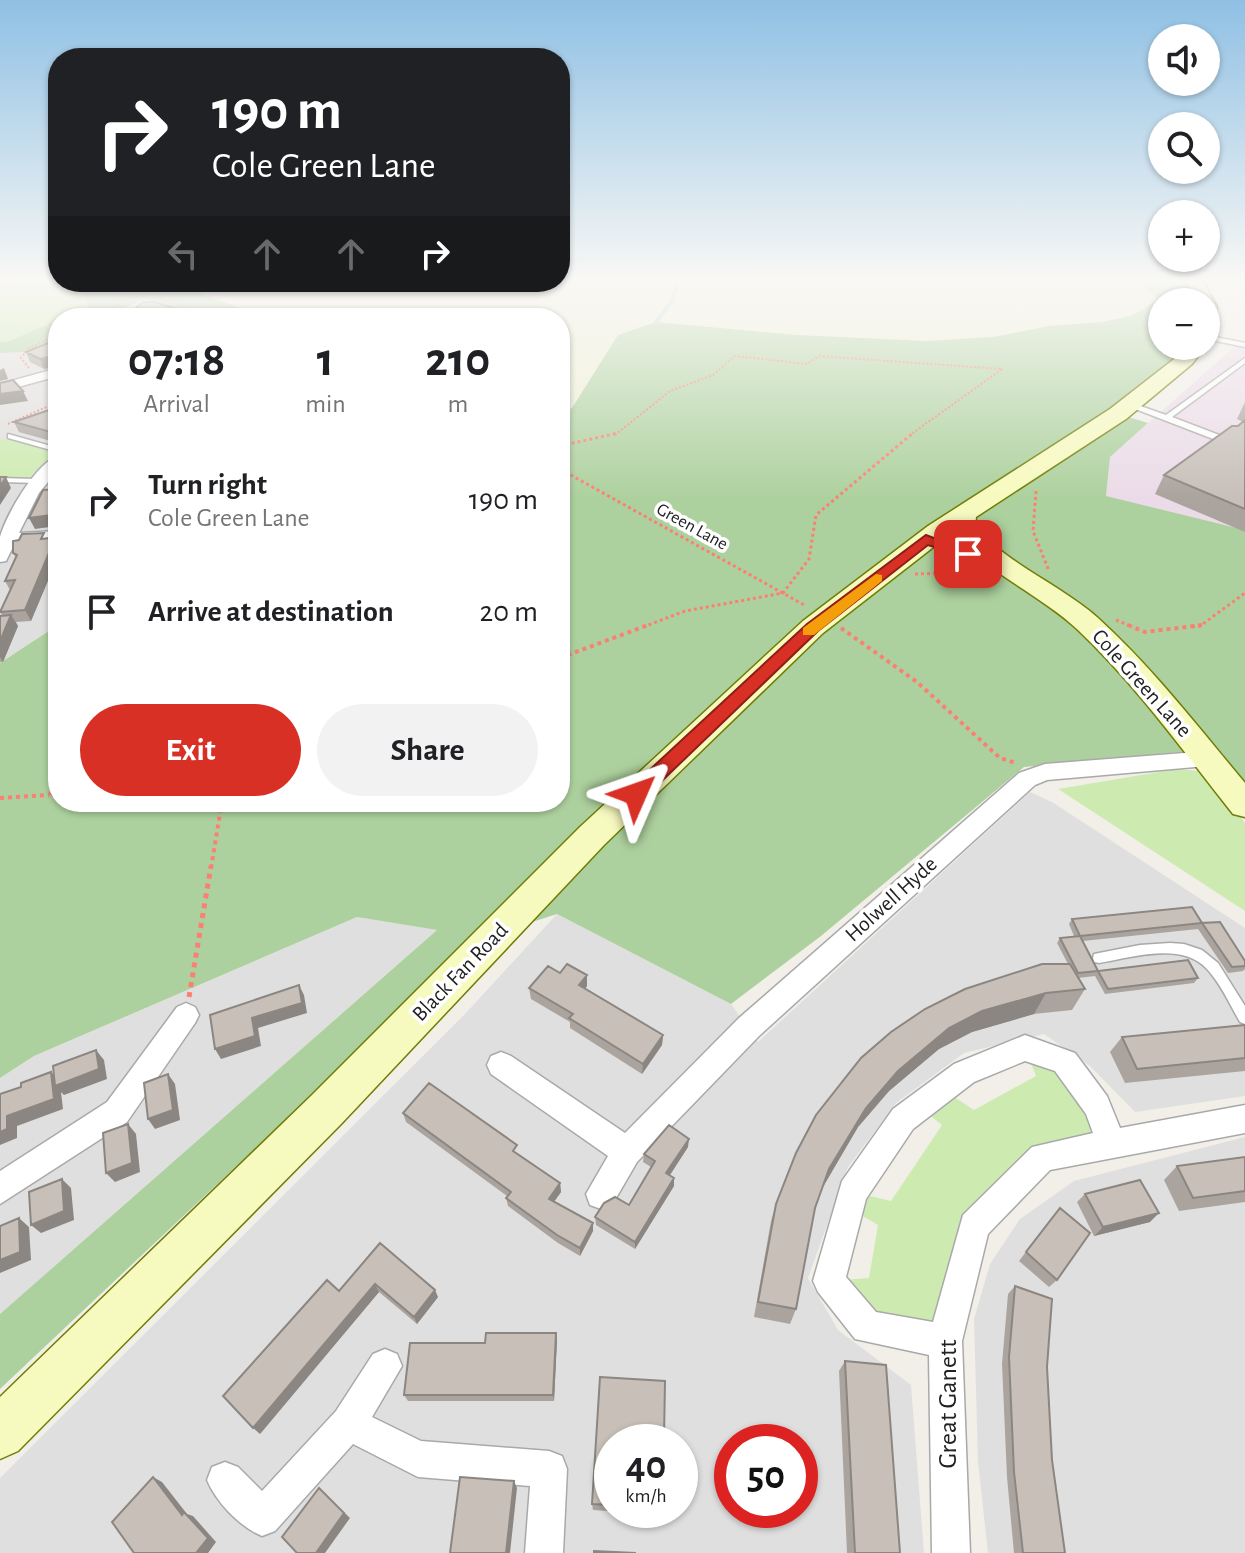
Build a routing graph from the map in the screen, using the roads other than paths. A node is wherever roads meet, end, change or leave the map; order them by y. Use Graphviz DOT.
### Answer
graph roads {
  1 [pos="1185,360"];
  2 [pos="1245,360"];
  3 [pos="48,375"];
  4 [pos="0,388"];
  5 [pos="1127,407"];
  6 [pos="1153,418"];
  7 [pos="1167,418"];
  8 [pos="11,436"];
  9 [pos="1224,440"];
  10 [pos="48,447"];
  11 [pos="48,471"];
  12 [pos="0,480"];
  13 [pos="37,481"];
  14 [pos="964,513"];
  15 [pos="932,535"];
  16 [pos="48,536"];
  17 [pos="9,538"];
  18 [pos="0,557"];
  19 [pos="1012,580"];
  20 [pos="1210,759"];
  21 [pos="1245,805"];
  22 [pos="1099,958"];
  23 [pos="186,1015"];
  24 [pos="1245,1018"];
  25 [pos="501,1065"];
  26 [pos="1245,1119"];
  27 [pos="1112,1145"];
  28 [pos="627,1152"];
  29 [pos="0,1189"];
  30 [pos="601,1194"];
  31 [pos="945,1341"];
  32 [pos="385,1366"];
  33 [pos="348,1423"];
  34 [pos="0,1433"];
  35 [pos="225,1480"];
  36 [pos="544,1553"];
  37 [pos="951,1553"];
  1 -- 5 [label="main road"];
  2 -- 7 [label="lane"];
  3 -- 4 [label="street"];
  5 -- 6 [label="lane"];
  5 -- 7 [label="lane"];
  5 -- 14 [label="main road"];
  7 -- 9 [label="lane"];
  8 -- 10 [label="lane"];
  11 -- 13 [label="street"];
  12 -- 13 [label="lane"];
  13 -- 17 [label="street"];
  14 -- 15 [label="main road"];
  14 -- 19 [label="main road, Cole Green Lane"];
  15 -- 19 [label="main road, Cole Green Lane"];
  15 -- 34 [label="main road, Black Fan Road"];
  16 -- 17 [label="street"];
  17 -- 18 [label="street"];
  19 -- 20 [label="main road, Cole Green Lane"];
  20 -- 21 [label="main road, Cole Green Lane"];
  20 -- 28 [label="street, Holwell Hyde"];
  22 -- 24 [label="lane"];
  23 -- 29 [label="street"];
  25 -- 28 [label="street"];
  26 -- 27 [label="street, Great Ganett"];
  27 -- 31 [label="street, Great Ganett"];
  27 -- 31 [label="street"];
  28 -- 30 [label="street, Holwell Hyde"];
  31 -- 37 [label="street, Great Ganett"];
  32 -- 33 [label="street"];
  33 -- 35 [label="street"];
  33 -- 36 [label="street"];
}
